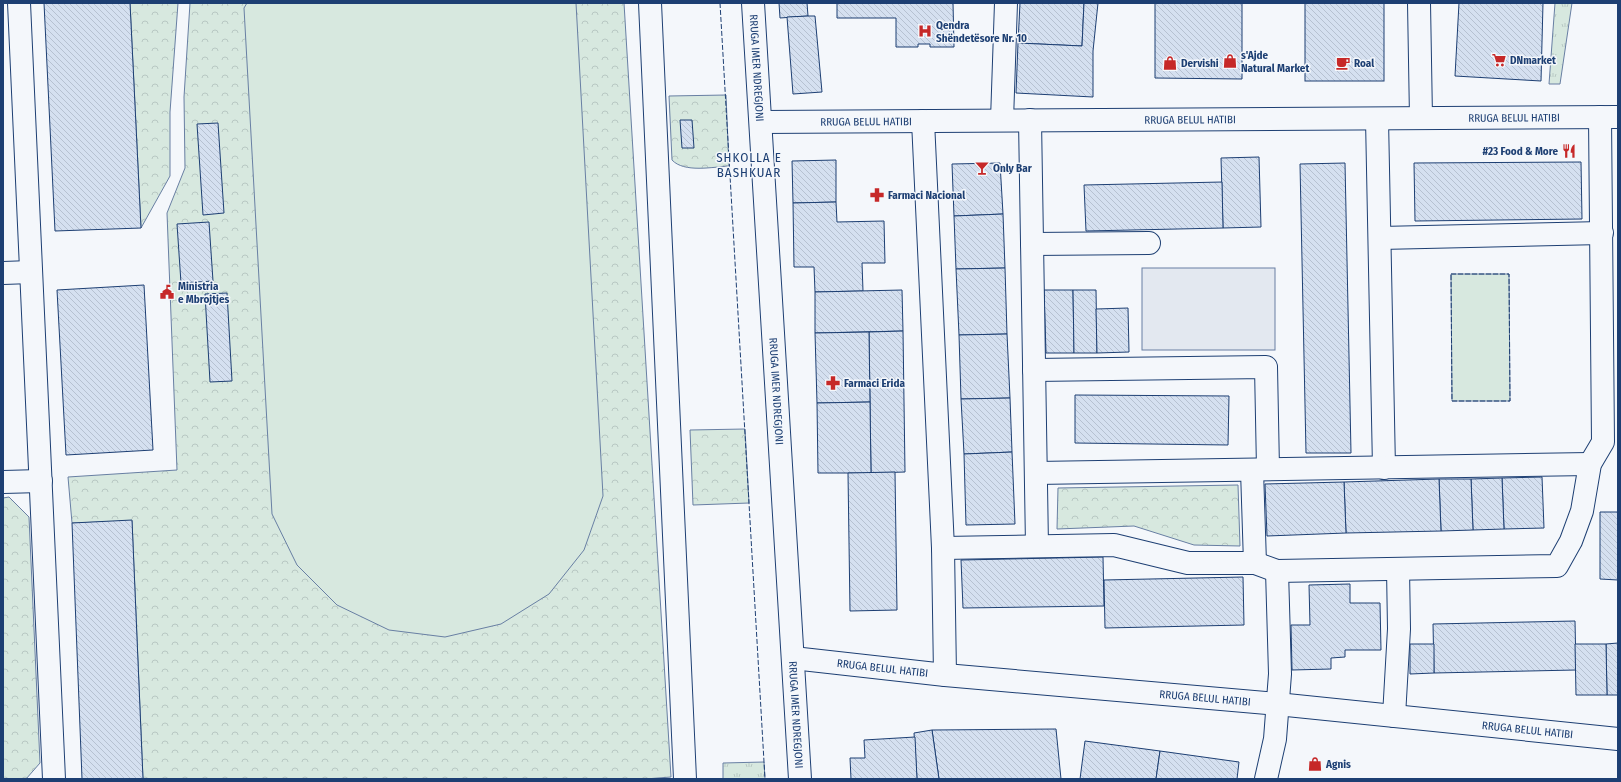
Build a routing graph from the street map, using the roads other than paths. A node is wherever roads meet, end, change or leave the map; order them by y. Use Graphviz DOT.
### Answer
graph roads {
  1 [pos="19,3"];
  2 [pos="650,3"];
  3 [pos="753,3"];
  4 [pos="1006,3"];
  5 [pos="1419,3"];
  6 [pos="1609,117"];
  7 [pos="1377,118"];
  8 [pos="1421,118"];
  9 [pos="1002,120"];
  10 [pos="1030,120"];
  11 [pos="923,121"];
  12 [pos="761,122"];
  13 [pos="1602,233"];
  14 [pos="1380,238"];
  15 [pos="1149,243"];
  16 [pos="1032,244"];
  17 [pos="31,272"];
  18 [pos="3,273"];
  19 [pos="1034,370"];
  20 [pos="1611,441"];
  21 [pos="1590,464"];
  22 [pos="1384,468"];
  23 [pos="1260,470"];
  24 [pos="1036,473"];
  25 [pos="41,481"];
  26 [pos="3,482"];
  27 [pos="1037,546"];
  28 [pos="942,548"];
  29 [pos="1255,563"];
  30 [pos="1398,569"];
  31 [pos="1276,571"];
  32 [pos="793,658"];
  33 [pos="945,674"];
  34 [pos="1277,704"];
  35 [pos="1394,716"];
  36 [pos="1618,739"];
  37 [pos="54,779"];
  38 [pos="685,779"];
  39 [pos="800,779"];
  40 [pos="1266,779"];
  1 -- 17 [label="street"];
  2 -- 38 [label="street"];
  3 -- 12 [label="street, RRUGA IMER NDREGJONI"];
  4 -- 9 [label="street"];
  5 -- 8 [label="street"];
  6 -- 8 [label="street, RRUGA BELUL HATIBI"];
  6 -- 13 [label="street"];
  7 -- 8 [label="street, RRUGA BELUL HATIBI"];
  7 -- 10 [label="street, RRUGA BELUL HATIBI"];
  7 -- 14 [label="street"];
  9 -- 10 [label="street, RRUGA BELUL HATIBI"];
  9 -- 11 [label="street, RRUGA BELUL HATIBI"];
  10 -- 16 [label="street"];
  11 -- 12 [label="street, RRUGA BELUL HATIBI"];
  11 -- 28 [label="street"];
  12 -- 32 [label="street, RRUGA IMER NDREGJONI"];
  13 -- 14 [label="street"];
  13 -- 20 [label="street"];
  14 -- 22 [label="street"];
  15 -- 16 [label="street"];
  16 -- 19 [label="street"];
  17 -- 18 [label="street"];
  17 -- 25 [label="street"];
  19 -- 23 [label="street"];
  19 -- 24 [label="street"];
  20 -- 21 [label="street"];
  21 -- 22 [label="street"];
  21 -- 30 [label="street"];
  22 -- 23 [label="street"];
  23 -- 24 [label="street"];
  23 -- 29 [label="street"];
  24 -- 27 [label="street"];
  25 -- 26 [label="street"];
  25 -- 37 [label="street"];
  27 -- 28 [label="street"];
  27 -- 29 [label="street"];
  28 -- 33 [label="street"];
  29 -- 31 [label="street"];
  30 -- 31 [label="street"];
  30 -- 35 [label="street"];
  31 -- 34 [label="street"];
  32 -- 33 [label="street, RRUGA BELUL HATIBI"];
  32 -- 39 [label="street, RRUGA IMER NDREGJONI"];
  33 -- 34 [label="street, RRUGA BELUL HATIBI"];
  34 -- 35 [label="street, RRUGA BELUL HATIBI"];
  34 -- 40 [label="street"];
  35 -- 36 [label="street, RRUGA BELUL HATIBI"];
}
